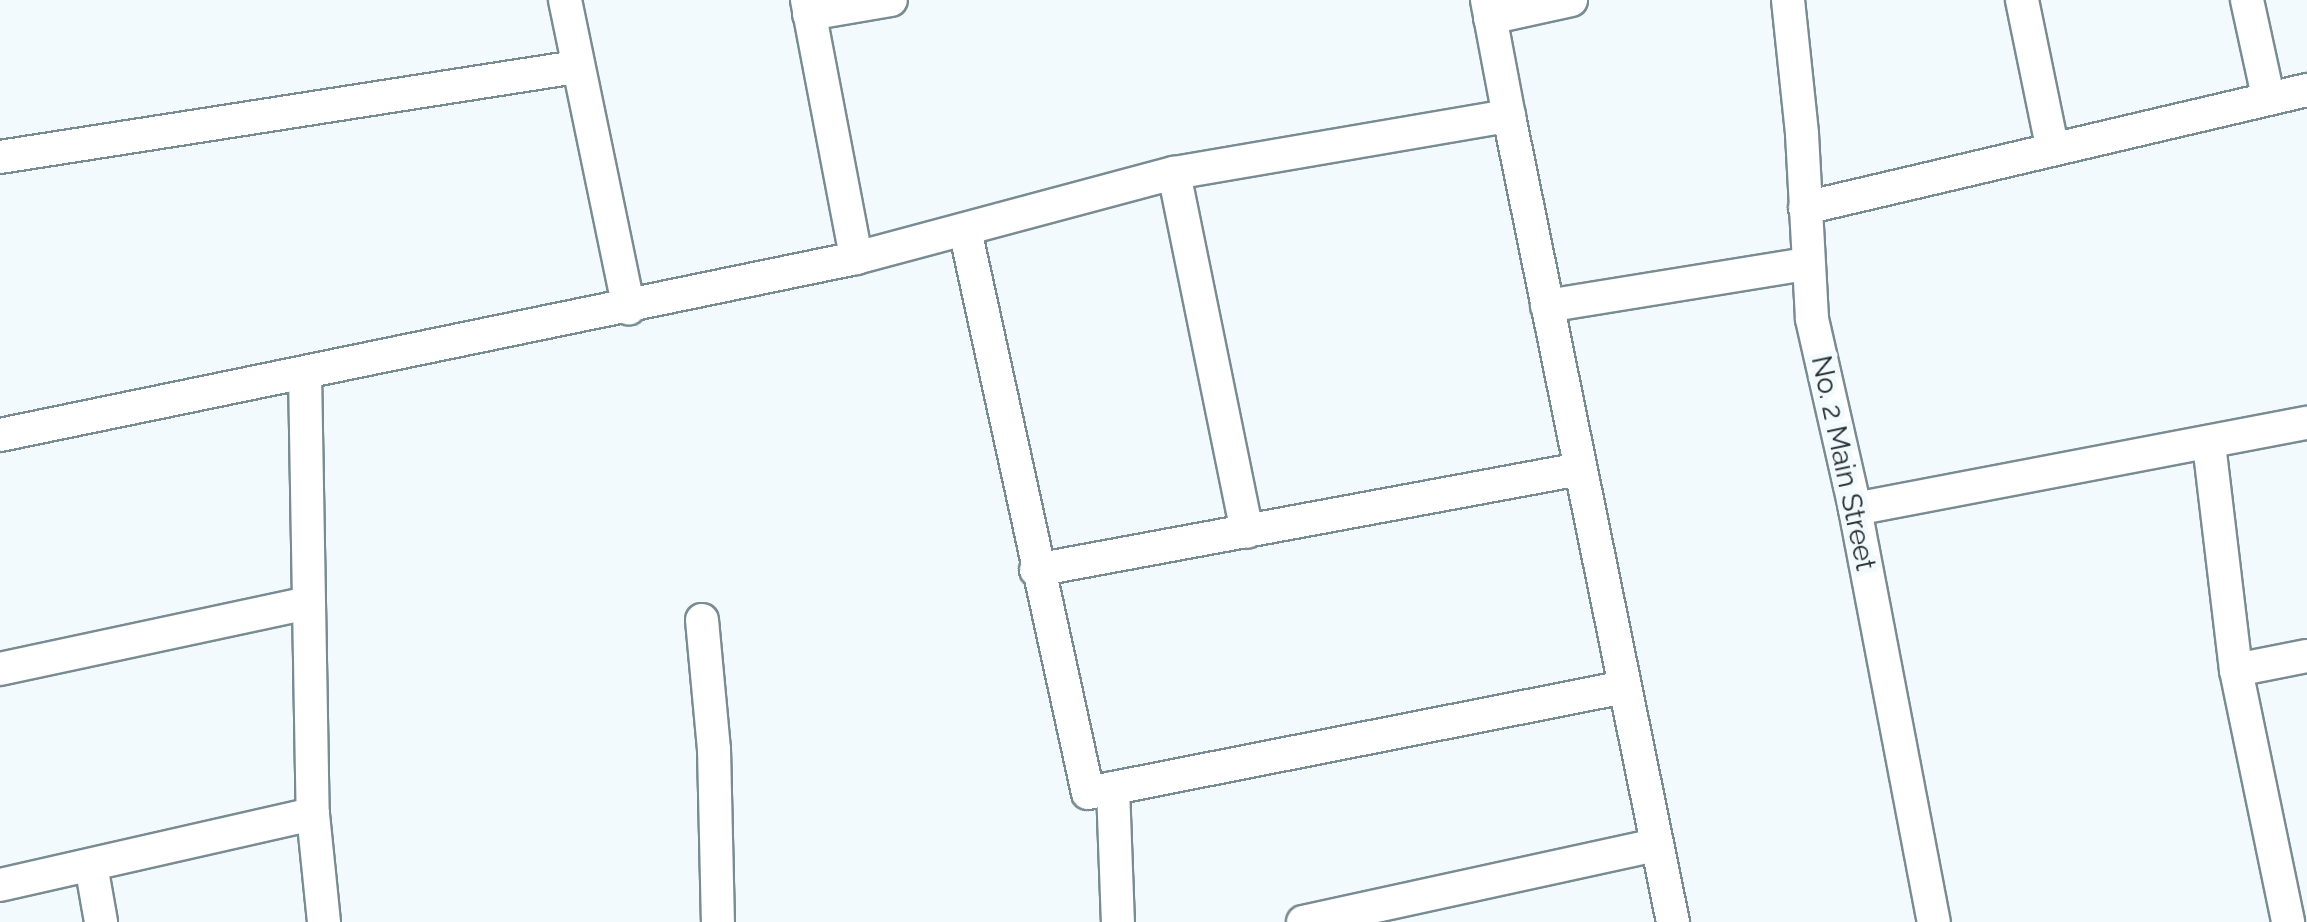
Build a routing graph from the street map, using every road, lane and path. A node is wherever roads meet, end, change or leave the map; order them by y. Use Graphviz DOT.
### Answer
graph roads {
  1 [pos="565,0"];
  2 [pos="891,0"];
  3 [pos="1571,0"];
  4 [pos="1788,0"];
  5 [pos="2022,0"];
  6 [pos="2246,0"];
  7 [pos="808,7"];
  8 [pos="1489,9"];
  9 [pos="576,67"];
  10 [pos="2307,90"];
  11 [pos="2268,96"];
  12 [pos="1509,116"];
  13 [pos="2052,146"];
  14 [pos="0,157"];
  15 [pos="1174,173"];
  16 [pos="1805,208"];
  17 [pos="965,230"];
  18 [pos="856,258"];
  19 [pos="1806,264"];
  20 [pos="1547,306"];
  21 [pos="629,308"];
  22 [pos="305,373"];
  23 [pos="2307,422"];
  24 [pos="0,435"];
  25 [pos="2209,444"];
  26 [pos="1580,469"];
  27 [pos="1855,508"];
  28 [pos="1247,532"];
  29 [pos="1036,570"];
  30 [pos="307,604"];
  31 [pos="702,620"];
  32 [pos="2307,656"];
  33 [pos="0,669"];
  34 [pos="2236,670"];
  35 [pos="1625,686"];
  36 [pos="1113,788"];
  37 [pos="313,814"];
  38 [pos="1657,845"];
  39 [pos="91,865"];
  40 [pos="0,885"];
  41 [pos="101,922"];
  42 [pos="324,922"];
  43 [pos="718,922"];
  44 [pos="1118,922"];
  45 [pos="1303,922"];
  46 [pos="1673,922"];
  47 [pos="1934,922"];
  48 [pos="2288,922"];
  1 -- 9 [label="street"];
  2 -- 7 [label="street"];
  3 -- 8 [label="street"];
  4 -- 16 [label="street, No. 2 Main Street"];
  5 -- 13 [label="street"];
  6 -- 11 [label="street"];
  7 -- 18 [label="street"];
  8 -- 12 [label="street"];
  9 -- 14 [label="street"];
  9 -- 21 [label="street"];
  10 -- 11 [label="street"];
  11 -- 13 [label="street"];
  12 -- 15 [label="street"];
  12 -- 20 [label="street"];
  13 -- 16 [label="street"];
  15 -- 17 [label="street"];
  15 -- 28 [label="street"];
  16 -- 19 [label="street, No. 2 Main Street"];
  17 -- 18 [label="street"];
  17 -- 29 [label="street"];
  18 -- 21 [label="street"];
  19 -- 20 [label="street"];
  19 -- 27 [label="street, No. 2 Main Street"];
  20 -- 26 [label="street"];
  21 -- 22 [label="street"];
  22 -- 24 [label="street"];
  22 -- 30 [label="street"];
  23 -- 25 [label="street"];
  25 -- 27 [label="street"];
  25 -- 34 [label="street"];
  26 -- 28 [label="street"];
  26 -- 35 [label="street"];
  27 -- 47 [label="street, No. 2 Main Street"];
  28 -- 29 [label="street"];
  29 -- 36 [label="street"];
  30 -- 33 [label="street"];
  30 -- 37 [label="street"];
  31 -- 43 [label="street"];
  32 -- 34 [label="street"];
  34 -- 48 [label="street"];
  35 -- 36 [label="street"];
  35 -- 38 [label="street"];
  36 -- 44 [label="street"];
  37 -- 39 [label="street"];
  37 -- 42 [label="street"];
  38 -- 45 [label="street"];
  38 -- 46 [label="street"];
  39 -- 40 [label="street"];
  39 -- 41 [label="street"];
}
